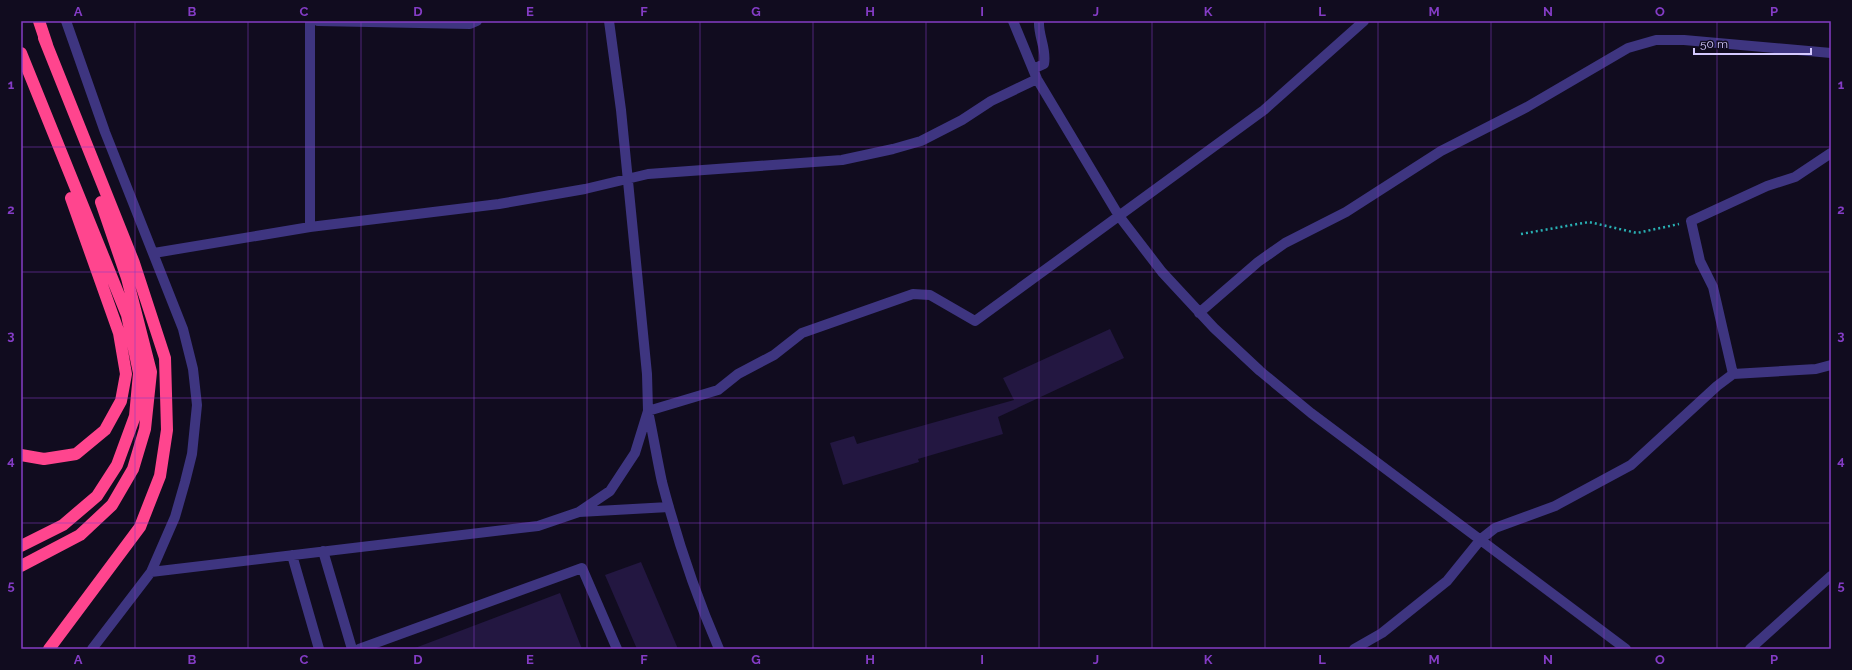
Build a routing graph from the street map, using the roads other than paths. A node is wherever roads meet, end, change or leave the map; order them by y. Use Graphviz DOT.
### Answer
graph roads {
  1 [pos="39,21"];
  2 [pos="66,21"];
  3 [pos="310,21"];
  4 [pos="318,21"];
  5 [pos="477,21"];
  6 [pos="609,21"];
  7 [pos="1012,21"];
  8 [pos="1039,21"];
  9 [pos="1364,21"];
  10 [pos="44,38"];
  11 [pos="1831,53"];
  12 [pos="21,54"];
  13 [pos="1035,74"];
  14 [pos="1831,153"];
  15 [pos="628,178"];
  16 [pos="1119,216"];
  17 [pos="310,227"];
  18 [pos="154,253"];
  19 [pos="1199,313"];
  20 [pos="1831,365"];
  21 [pos="1733,374"];
  22 [pos="648,411"];
  23 [pos="21,455"];
  24 [pos="669,507"];
  25 [pos="579,512"];
  26 [pos="1481,539"];
  27 [pos="21,546"];
  28 [pos="323,552"];
  29 [pos="292,555"];
  30 [pos="21,566"];
  31 [pos="151,572"];
  32 [pos="1831,576"];
  33 [pos="49,649"];
  34 [pos="92,649"];
  35 [pos="319,649"];
  36 [pos="352,649"];
  37 [pos="359,649"];
  38 [pos="617,649"];
  39 [pos="719,649"];
  40 [pos="1354,649"];
  41 [pos="1626,649"];
  42 [pos="1750,649"];
  1 -- 10 [label="highway"];
  2 -- 18 [label="street"];
  3 -- 17 [label="street"];
  4 -- 5 [label="street"];
  6 -- 15 [label="street"];
  7 -- 13 [label="street"];
  8 -- 13 [label="street"];
  9 -- 16 [label="street"];
  10 -- 30 [label="highway"];
  10 -- 33 [label="highway"];
  11 -- 19 [label="street"];
  12 -- 23 [label="highway"];
  12 -- 27 [label="highway"];
  13 -- 15 [label="street"];
  13 -- 16 [label="street"];
  14 -- 21 [label="street"];
  15 -- 17 [label="street"];
  15 -- 22 [label="street"];
  16 -- 19 [label="street"];
  16 -- 22 [label="street"];
  17 -- 18 [label="street"];
  18 -- 31 [label="street"];
  19 -- 26 [label="street"];
  20 -- 21 [label="street"];
  21 -- 26 [label="street"];
  22 -- 24 [label="street"];
  22 -- 25 [label="street"];
  24 -- 25 [label="street"];
  24 -- 39 [label="street"];
  25 -- 28 [label="street"];
  26 -- 40 [label="street"];
  26 -- 41 [label="street"];
  28 -- 29 [label="street"];
  28 -- 36 [label="street"];
  29 -- 31 [label="street"];
  29 -- 35 [label="street"];
  31 -- 34 [label="street"];
  32 -- 42 [label="street"];
  37 -- 38 [label="street"];
}
